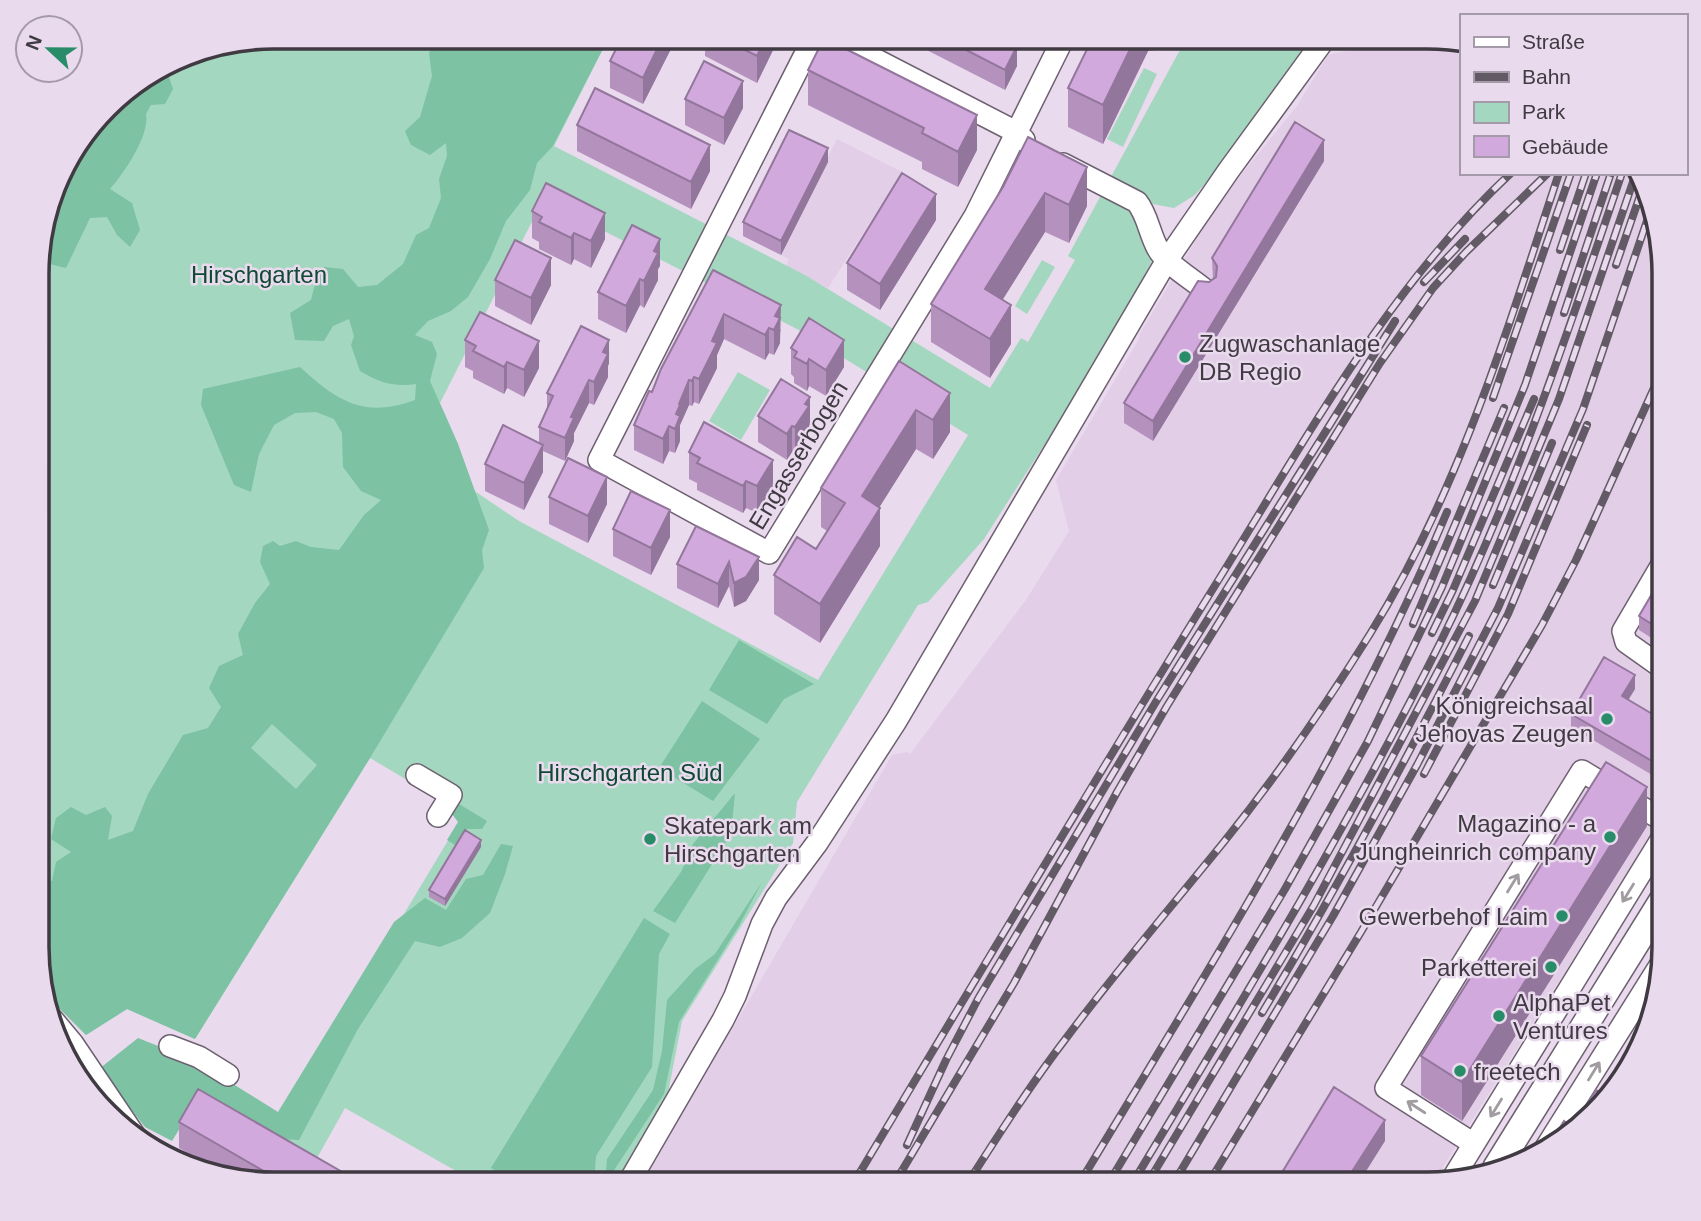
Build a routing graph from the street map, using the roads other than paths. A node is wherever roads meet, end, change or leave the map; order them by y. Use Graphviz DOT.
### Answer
graph roads {
  1 [pos="808,49"];
  2 [pos="855,49"];
  3 [pos="1058,49"];
  4 [pos="1317,49"];
  5 [pos="1016,132"];
  6 [pos="1167,260"];
  7 [pos="1205,290"];
  8 [pos="1652,581"];
  9 [pos="1652,661"];
  10 [pos="417,775"];
  11 [pos="1652,814"];
  12 [pos="438,816"];
  13 [pos="1652,855"];
  14 [pos="1652,917"];
  15 [pos="1645,1001"];
  16 [pos="69,1039"];
  17 [pos="170,1046"];
  18 [pos="228,1074"];
  19 [pos="112,1102"];
  20 [pos="1559,1129"];
  21 [pos="1474,1144"];
  22 [pos="1501,1159"];
  23 [pos="1458,1170"];
  24 [pos="635,1172"];
  1 -- 5 [label="street, Engasserbogen"];
  2 -- 5 [label="street"];
  3 -- 5 [label="street"];
  4 -- 6 [label="street"];
  5 -- 6 [label="street"];
  6 -- 7 [label="street"];
  6 -- 24 [label="street"];
  8 -- 9 [label="street"];
  10 -- 12 [label="street"];
  21 -- 11 [label="street, one-way"];
  13 -- 21 [label="street, one-way"];
  14 -- 22 [label="main road"];
  20 -- 15 [label="street, one-way"];
  16 -- 19 [label="street"];
  17 -- 18 [label="street"];
  21 -- 23 [label="street"];
}
